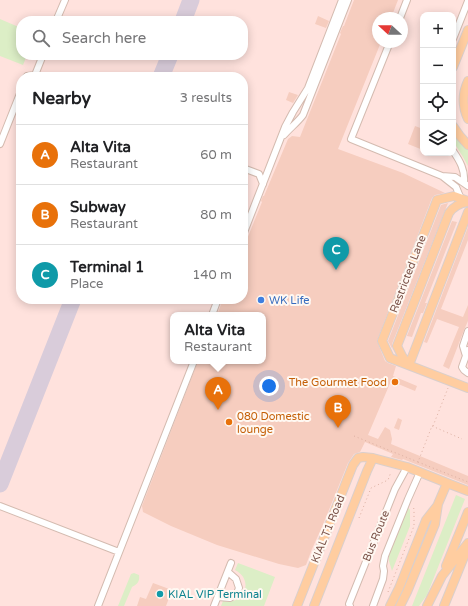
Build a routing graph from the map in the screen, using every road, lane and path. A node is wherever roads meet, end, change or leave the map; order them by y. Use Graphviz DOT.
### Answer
graph roads {
  1 [pos="65,0"];
  2 [pos="342,0"];
  3 [pos="348,0"];
  4 [pos="407,0"];
  5 [pos="468,1"];
  6 [pos="402,12"];
  7 [pos="58,16"];
  8 [pos="468,30"];
  9 [pos="456,31"];
  10 [pos="388,48"];
  11 [pos="42,60"];
  12 [pos="456,60"];
  13 [pos="38,72"];
  14 [pos="468,81"];
  15 [pos="16,104"];
  16 [pos="468,119"];
  17 [pos="456,130"];
  18 [pos="280,142"];
  19 [pos="0,144"];
  20 [pos="468,144"];
  21 [pos="456,155"];
  22 [pos="248,170"];
  23 [pos="442,176"];
  24 [pos="263,184"];
  25 [pos="466,184"];
  26 [pos="466,201"];
  27 [pos="468,212"];
  28 [pos="248,222"];
  29 [pos="468,331"];
  30 [pos="467,353"];
  31 [pos="193,364"];
  32 [pos="409,365"];
  33 [pos="468,373"];
  34 [pos="451,381"];
  35 [pos="468,388"];
  36 [pos="432,426"];
  37 [pos="354,436"];
  38 [pos="462,439"];
  39 [pos="373,458"];
  40 [pos="418,462"];
  41 [pos="394,464"];
  42 [pos="407,467"];
  43 [pos="420,472"];
  44 [pos="468,482"];
  45 [pos="447,483"];
  46 [pos="468,491"];
  47 [pos="408,499"];
  48 [pos="438,504"];
  49 [pos="0,506"];
  50 [pos="468,512"];
  51 [pos="359,518"];
  52 [pos="468,543"];
  53 [pos="468,546"];
  54 [pos="119,552"];
  55 [pos="231,563"];
  56 [pos="228,572"];
  57 [pos="442,576"];
  58 [pos="388,592"];
  59 [pos="218,597"];
  60 [pos="98,606"];
  61 [pos="214,606"];
  62 [pos="297,606"];
  63 [pos="314,606"];
  64 [pos="350,606"];
  65 [pos="373,606"];
  66 [pos="390,606"];
  67 [pos="400,606"];
  68 [pos="427,606"];
  69 [pos="444,606"];
  1 -- 7 [label="lane"];
  2 -- 18 [label="lane"];
  3 -- 18 [label="lane"];
  4 -- 6 [label="lane"];
  5 -- 9 [label="lane"];
  8 -- 12 [label="main road"];
  10 -- 23 [label="lane"];
  11 -- 13 [label="lane"];
  14 -- 16 [label="main road"];
  15 -- 19 [label="lane"];
  17 -- 20 [label="main road"];
  18 -- 24 [label="lane"];
  21 -- 25 [label="lane"];
  22 -- 24 [label="lane"];
  23 -- 25 [label="lane"];
  23 -- 26 [label="lane"];
  24 -- 28 [label="lane"];
  26 -- 32 [label="main road"];
  26 -- 32 [label="main road, Restricted Lane"];
  27 -- 32 [label="main road"];
  29 -- 30 [label="lane"];
  30 -- 33 [label="lane"];
  31 -- 54 [label="lane"];
  32 -- 34 [label="main road"];
  34 -- 35 [label="main road"];
  34 -- 36 [label="path"];
  36 -- 37 [label="path"];
  36 -- 38 [label="path"];
  39 -- 41 [label="main road"];
  39 -- 62 [label="main road, KIAL T1 Road"];
  39 -- 63 [label="main road, KIAL T1 Road"];
  40 -- 44 [label="path, bridge"];
  41 -- 42 [label="main road"];
  41 -- 51 [label="path"];
  42 -- 43 [label="main road"];
  42 -- 64 [label="lane, Bus Route"];
  43 -- 45 [label="main road"];
  43 -- 47 [label="lane, Bus Route"];
  45 -- 46 [label="main road"];
  45 -- 48 [label="main road"];
  47 -- 58 [label="path"];
  47 -- 65 [label="lane, Bus Route"];
  48 -- 66 [label="main road"];
  48 -- 67 [label="main road"];
  49 -- 54 [label="lane"];
  50 -- 57 [label="main road"];
  52 -- 57 [label="main road"];
  53 -- 69 [label="main road"];
  54 -- 60 [label="lane"];
  55 -- 56 [label="lane"];
  56 -- 59 [label="lane"];
  56 -- 59 [label="lane"];
  57 -- 68 [label="main road"];
  59 -- 61 [label="lane"];
}
